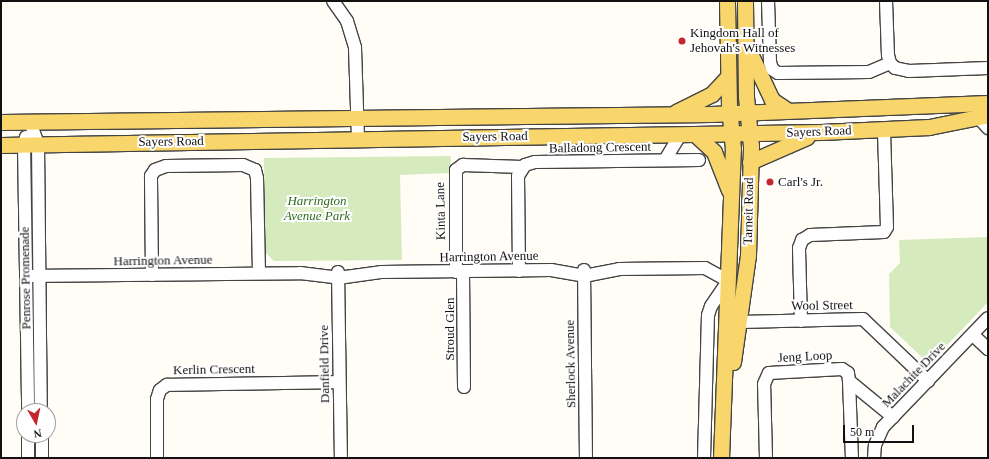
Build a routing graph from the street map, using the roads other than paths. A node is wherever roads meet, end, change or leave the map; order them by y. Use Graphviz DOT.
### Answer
graph roads {
  1 [pos="334,1"];
  2 [pos="727,1"];
  3 [pos="746,1"];
  4 [pos="768,1"];
  5 [pos="886,1"];
  6 [pos="744,40"];
  7 [pos="890,63"];
  8 [pos="988,68"];
  9 [pos="728,77"];
  10 [pos="988,103"];
  11 [pos="787,110"];
  12 [pos="747,111"];
  13 [pos="730,113"];
  14 [pos="671,114"];
  15 [pos="357,118"];
  16 [pos="985,120"];
  17 [pos="1,122"];
  18 [pos="30,122"];
  19 [pos="884,130"];
  20 [pos="821,132"];
  21 [pos="733,134"];
  22 [pos="750,134"];
  23 [pos="696,135"];
  24 [pos="680,136"];
  25 [pos="358,139"];
  26 [pos="31,144"];
  27 [pos="1,145"];
  28 [pos="664,160"];
  29 [pos="699,160"];
  30 [pos="750,162"];
  31 [pos="522,167"];
  32 [pos="731,194"];
  33 [pos="730,253"];
  34 [pos="705,268"];
  35 [pos="520,271"];
  36 [pos="459,272"];
  37 [pos="259,273"];
  38 [pos="584,273"];
  39 [pos="152,275"];
  40 [pos="338,275"];
  41 [pos="26,276"];
  42 [pos="40,276"];
  43 [pos="728,281"];
  44 [pos="988,318"];
  45 [pos="801,321"];
  46 [pos="740,322"];
  47 [pos="973,335"];
  48 [pos="988,349"];
  49 [pos="849,381"];
  50 [pos="928,381"];
  51 [pos="339,382"];
  52 [pos="464,387"];
  53 [pos="28,403"];
  54 [pos="41,403"];
  55 [pos="893,417"];
  56 [pos="724,420"];
  57 [pos="724,438"];
  58 [pos="28,443"];
  59 [pos="42,443"];
  60 [pos="340,457"];
  61 [pos="28,458"];
  62 [pos="42,458"];
  63 [pos="157,458"];
  64 [pos="586,458"];
  65 [pos="704,458"];
  66 [pos="722,458"];
  67 [pos="726,458"];
  68 [pos="766,458"];
  69 [pos="852,458"];
  70 [pos="874,458"];
  1 -- 15 [label="street"];
  2 -- 9 [label="main road, Tarneit Road"];
  3 -- 6 [label="main road, Tarneit Road"];
  4 -- 7 [label="street"];
  5 -- 7 [label="street"];
  6 -- 11 [label="main road"];
  6 -- 12 [label="main road, Tarneit Road"];
  7 -- 8 [label="street"];
  9 -- 13 [label="main road, Tarneit Road"];
  9 -- 14 [label="main road"];
  10 -- 11 [label="main road, Sayers Road"];
  11 -- 12 [label="main road, Sayers Road"];
  12 -- 13 [label="main road, Sayers Road"];
  12 -- 22 [label="main road, Tarneit Road"];
  13 -- 14 [label="main road, Sayers Road"];
  13 -- 21 [label="main road, Tarneit Road"];
  14 -- 15 [label="main road, Sayers Road"];
  15 -- 18 [label="main road, Sayers Road"];
  15 -- 25 [label="street"];
  16 -- 19 [label="main road, Sayers Road"];
  17 -- 18 [label="main road, Sayers Road"];
  18 -- 26 [label="street"];
  19 -- 20 [label="main road, Sayers Road"];
  19 -- 45 [label="street"];
  20 -- 22 [label="main road, Sayers Road"];
  20 -- 30 [label="main road"];
  21 -- 22 [label="main road, Sayers Road"];
  21 -- 23 [label="main road, Sayers Road"];
  21 -- 32 [label="main road, Tarneit Road"];
  22 -- 30 [label="main road, Tarneit Road"];
  23 -- 24 [label="main road, Sayers Road"];
  23 -- 32 [label="main road"];
  24 -- 25 [label="main road, Sayers Road"];
  24 -- 28 [label="street, Balladong Crescent"];
  25 -- 26 [label="main road, Sayers Road"];
  26 -- 27 [label="main road, Sayers Road"];
  26 -- 41 [label="street, Penrose Promenade"];
  26 -- 42 [label="street, Penrose Promenade"];
  28 -- 29 [label="street, Balladong Crescent"];
  28 -- 31 [label="street, Balladong Crescent"];
  30 -- 46 [label="main road, Tarneit Road"];
  31 -- 35 [label="street"];
  31 -- 36 [label="street, Kinta Lane"];
  32 -- 33 [label="main road, Tarneit Road"];
  33 -- 34 [label="street"];
  33 -- 43 [label="main road, Tarneit Road"];
  34 -- 38 [label="street, Harrington Avenue"];
  34 -- 43 [label="street"];
  35 -- 36 [label="street, Harrington Avenue"];
  35 -- 38 [label="street, Harrington Avenue"];
  36 -- 40 [label="street, Harrington Avenue"];
  36 -- 52 [label="street, Stroud Glen"];
  37 -- 39 [label="street, Harrington Avenue"];
  37 -- 39 [label="street"];
  37 -- 40 [label="street, Harrington Avenue"];
  38 -- 64 [label="street, Sherlock Avenue"];
  39 -- 42 [label="street, Harrington Avenue"];
  40 -- 51 [label="street, Danfield Drive"];
  41 -- 42 [label="street, Harrington Avenue"];
  41 -- 53 [label="street, Penrose Promenade"];
  42 -- 54 [label="street, Penrose Promenade"];
  43 -- 56 [label="main road, Tarneit Road"];
  43 -- 65 [label="street"];
  44 -- 47 [label="street, Malachite Drive"];
  45 -- 46 [label="street, Wool Street"];
  45 -- 50 [label="street, Wool Street"];
  46 -- 56 [label="main road, Tarneit Road"];
  47 -- 48 [label="street"];
  47 -- 50 [label="street, Malachite Drive"];
  49 -- 55 [label="street, Jeng Loop"];
  49 -- 68 [label="street, Jeng Loop"];
  49 -- 69 [label="street"];
  50 -- 55 [label="street, Malachite Drive"];
  51 -- 60 [label="street, Danfield Drive"];
  51 -- 63 [label="street, Kerlin Crescent"];
  55 -- 70 [label="street, Malachite Drive"];
  56 -- 57 [label="main road, Tarneit Road"];
  57 -- 66 [label="main road, Tarneit Road"];
  57 -- 67 [label="main road, Tarneit Road"];
  58 -- 61 [label="street"];
  59 -- 62 [label="street"];
}
